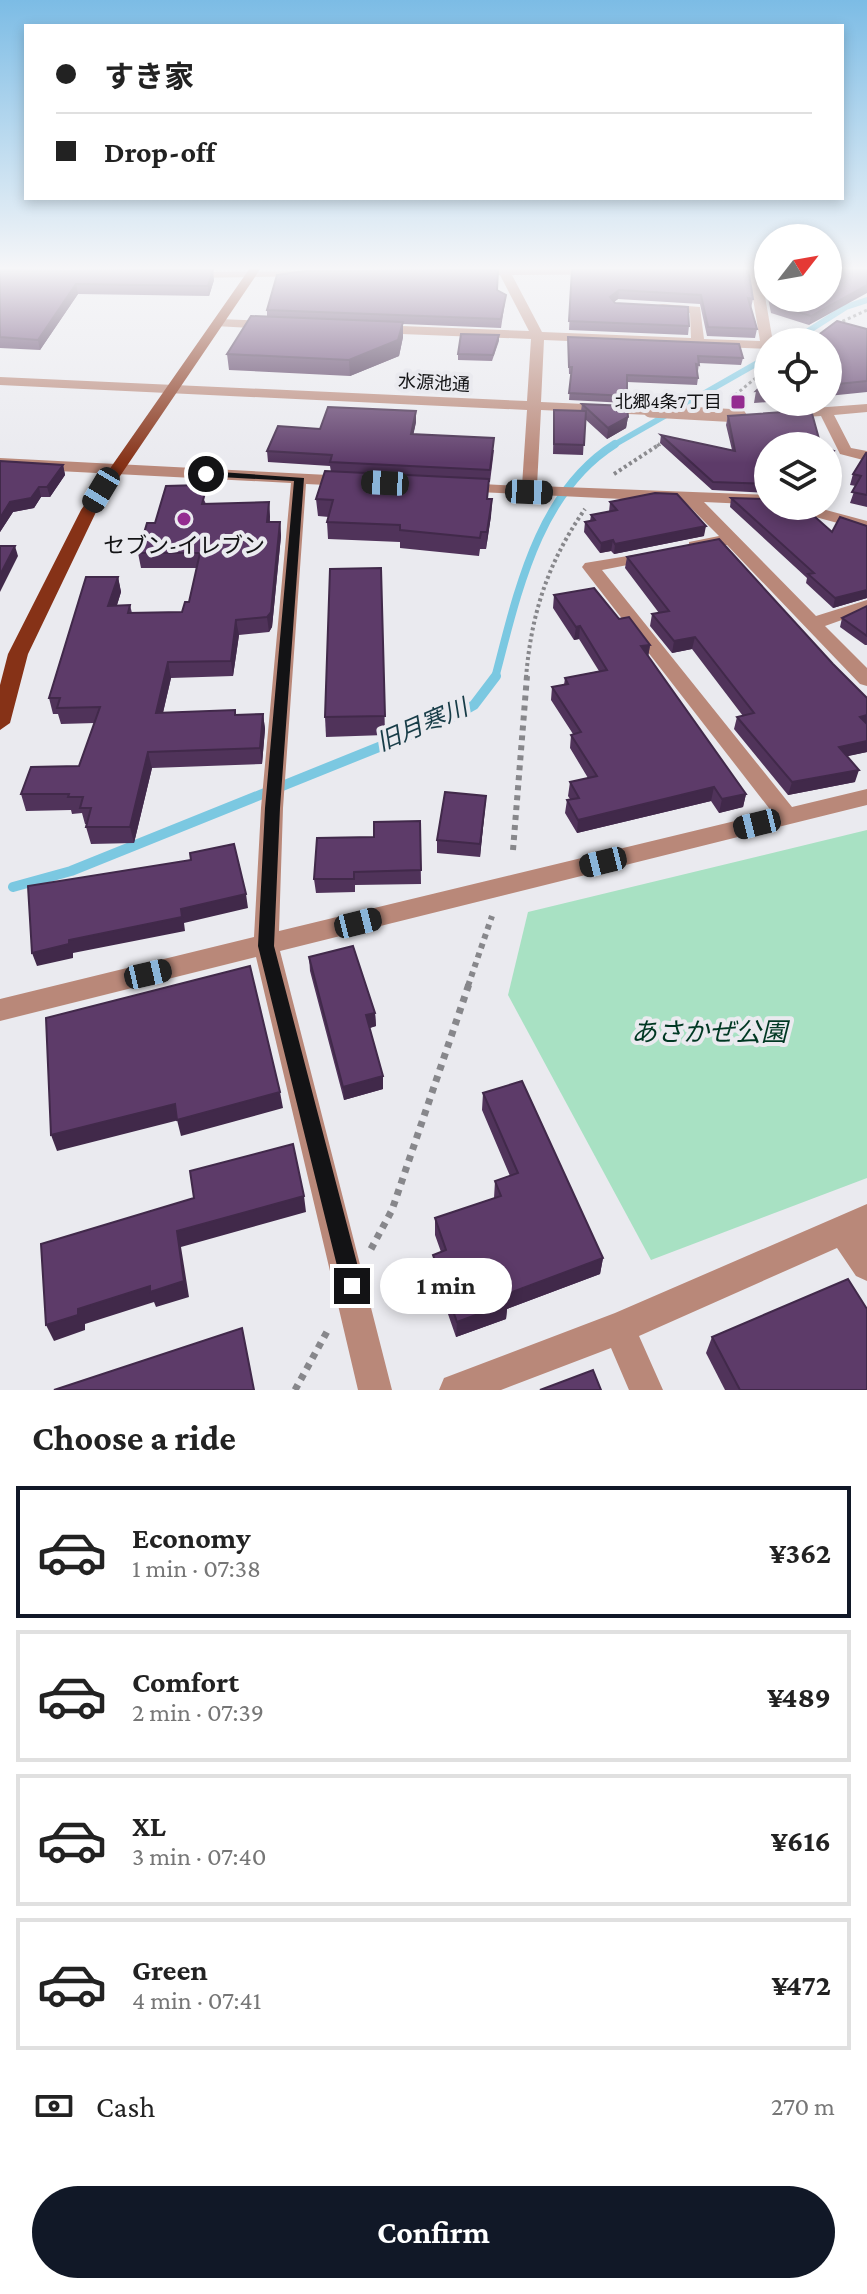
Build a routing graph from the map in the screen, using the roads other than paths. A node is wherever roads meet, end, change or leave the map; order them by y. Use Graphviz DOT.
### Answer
graph roads {
  1 [pos="212,333"];
  2 [pos="460,333"];
  3 [pos="537,333"];
  4 [pos="697,333"];
  5 [pos="765,333"];
  6 [pos="538,336"];
  7 [pos="698,343"];
  8 [pos="0,381"];
  9 [pos="171,389"];
  10 [pos="532,406"];
  11 [pos="867,408"];
  12 [pos="842,410"];
  13 [pos="754,415"];
  14 [pos="828,416"];
  15 [pos="867,456"];
  16 [pos="0,463"];
  17 [pos="113,470"];
  18 [pos="299,478"];
  19 [pos="360,482"];
  20 [pos="452,487"];
  21 [pos="529,492"];
  22 [pos="691,498"];
  23 [pos="754,500"];
  24 [pos="842,519"];
  25 [pos="867,526"];
  26 [pos="731,539"];
  27 [pos="867,605"];
  28 [pos="812,624"];
  29 [pos="867,680"];
  30 [pos="0,723"];
  31 [pos="867,797"];
  32 [pos="787,816"];
  33 [pos="266,946"];
  34 [pos="0,1010"];
  35 [pos="855,1224"];
  36 [pos="867,1265"];
  37 [pos="619,1328"];
  38 [pos="375,1390"];
  39 [pos="456,1390"];
  40 [pos="646,1390"];
  1 -- 9 [label="main road"];
  2 -- 6 [label="street"];
  3 -- 6 [label="street"];
  4 -- 7 [label="street"];
  5 -- 7 [label="street"];
  6 -- 7 [label="street"];
  6 -- 10 [label="street"];
  8 -- 9 [label="street, 水源池通"];
  9 -- 10 [label="street, 水源池通"];
  9 -- 17 [label="main road"];
  10 -- 13 [label="street, 水源池通, bridge"];
  10 -- 21 [label="street"];
  11 -- 12 [label="street, 水源池通"];
  14 -- 15 [label="street"];
  16 -- 17 [label="street"];
  17 -- 18 [label="street"];
  17 -- 30 [label="main road"];
  18 -- 19 [label="street"];
  18 -- 33 [label="street"];
  20 -- 21 [label="street"];
  21 -- 22 [label="street"];
  22 -- 23 [label="street"];
  22 -- 26 [label="street"];
  24 -- 25 [label="street"];
  26 -- 28 [label="street"];
  26 -- 32 [label="street"];
  27 -- 28 [label="street"];
  28 -- 29 [label="street"];
  31 -- 32 [label="street"];
  32 -- 33 [label="street"];
  33 -- 34 [label="street"];
  33 -- 38 [label="street"];
  35 -- 36 [label="street"];
  35 -- 37 [label="street"];
  37 -- 39 [label="street"];
  37 -- 40 [label="street"];
}
